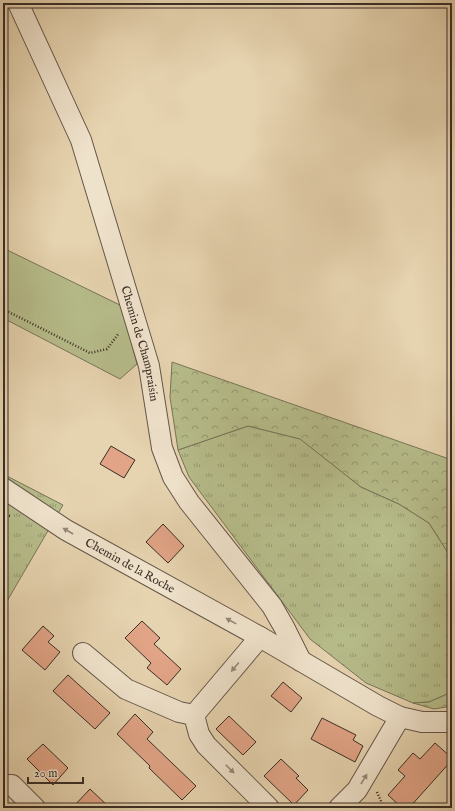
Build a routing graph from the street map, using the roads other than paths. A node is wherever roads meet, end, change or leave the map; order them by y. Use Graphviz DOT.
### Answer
graph roads {
  1 [pos="18,3"];
  2 [pos="3,488"];
  3 [pos="260,637"];
  4 [pos="83,653"];
  5 [pos="301,661"];
  6 [pos="194,715"];
  7 [pos="400,717"];
  8 [pos="452,722"];
  9 [pos="3,785"];
  10 [pos="35,808"];
  11 [pos="269,808"];
  12 [pos="339,808"];
  1 -- 5 [label="street, Chemin de Champraisin"];
  3 -- 2 [label="street, Chemin de la Roche, one-way"];
  3 -- 5 [label="street, Chemin de la Roche"];
  3 -- 6 [label="street, one-way"];
  4 -- 6 [label="street"];
  5 -- 7 [label="street, Chemin de la Roche"];
  6 -- 11 [label="street, one-way"];
  7 -- 8 [label="street, Chemin de la Roche"];
  12 -- 7 [label="street, one-way"];
  9 -- 10 [label="street"];
}
